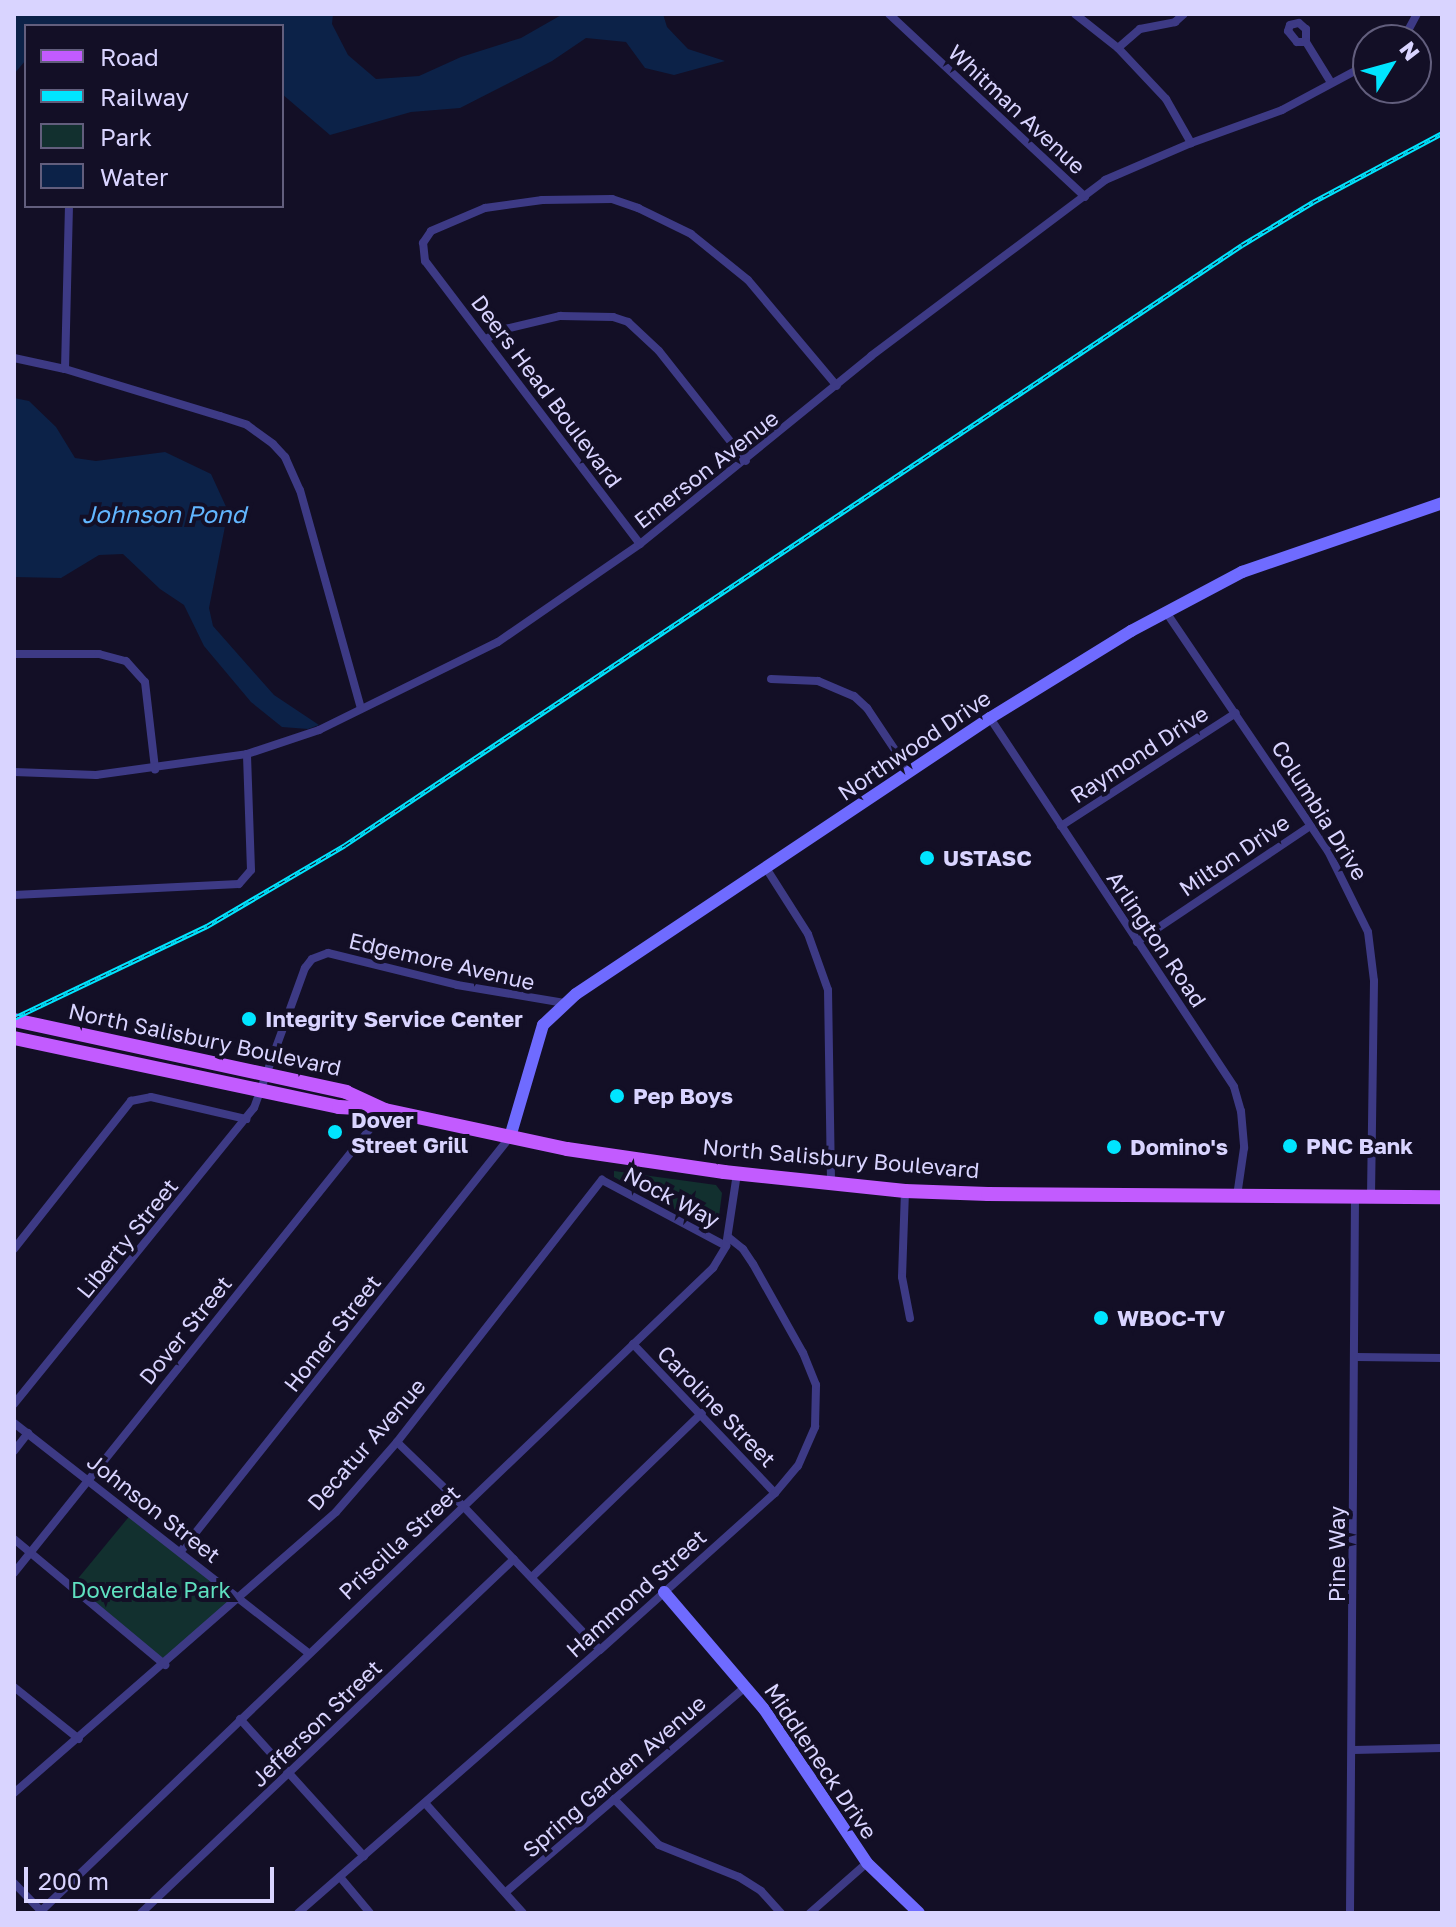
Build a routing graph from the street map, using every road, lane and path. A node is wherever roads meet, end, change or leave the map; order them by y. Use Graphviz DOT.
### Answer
graph roads {
  1 [pos="889,14"];
  2 [pos="1075,14"];
  3 [pos="1184,14"];
  4 [pos="1306,42"];
  5 [pos="1118,48"];
  6 [pos="1352,71"];
  7 [pos="1330,81"];
  8 [pos="1191,143"];
  9 [pos="1085,197"];
  10 [pos="69,208"];
  11 [pos="486,339"];
  12 [pos="14,358"];
  13 [pos="65,369"];
  14 [pos="837,386"];
  15 [pos="746,461"];
  16 [pos="1442,503"];
  17 [pos="640,544"];
  18 [pos="1166,612"];
  19 [pos="14,654"];
  20 [pos="771,679"];
  21 [pos="361,709"];
  22 [pos="1236,713"];
  23 [pos="990,718"];
  24 [pos="247,754"];
  25 [pos="155,769"];
  26 [pos="909,771"];
  27 [pos="14,772"];
  28 [pos="1061,826"];
  29 [pos="1310,826"];
  30 [pos="766,868"];
  31 [pos="14,895"];
  32 [pos="1137,942"];
  33 [pos="564,1003"];
  34 [pos="14,1020"];
  35 [pos="14,1038"];
  36 [pos="266,1075"];
  37 [pos="261,1091"];
  38 [pos="385,1110"];
  39 [pos="246,1119"];
  40 [pos="510,1137"];
  41 [pos="737,1173"];
  42 [pos="602,1180"];
  43 [pos="831,1184"];
  44 [pos="905,1191"];
  45 [pos="1371,1195"];
  46 [pos="1237,1196"];
  47 [pos="1355,1196"];
  48 [pos="1442,1197"];
  49 [pos="727,1241"];
  50 [pos="14,1249"];
  51 [pos="910,1318"];
  52 [pos="633,1344"];
  53 [pos="1356,1357"];
  54 [pos="1442,1358"];
  55 [pos="14,1404"];
  56 [pos="702,1413"];
  57 [pos="14,1423"];
  58 [pos="28,1433"];
  59 [pos="397,1442"];
  60 [pos="14,1451"];
  61 [pos="89,1479"];
  62 [pos="775,1493"];
  63 [pos="464,1507"];
  64 [pos="14,1539"];
  65 [pos="181,1551"];
  66 [pos="30,1552"];
  67 [pos="514,1559"];
  68 [pos="14,1573"];
  69 [pos="532,1577"];
  70 [pos="664,1592"];
  71 [pos="240,1597"];
  72 [pos="600,1650"];
  73 [pos="308,1653"];
  74 [pos="165,1665"];
  75 [pos="746,1686"];
  76 [pos="14,1687"];
  77 [pos="240,1719"];
  78 [pos="79,1739"];
  79 [pos="1442,1748"];
  80 [pos="1353,1750"];
  81 [pos="289,1775"];
  82 [pos="14,1793"];
  83 [pos="614,1799"];
  84 [pos="425,1803"];
  85 [pos="364,1856"];
  86 [pos="867,1863"];
  87 [pos="340,1877"];
  88 [pos="14,1883"];
  89 [pos="506,1892"];
  90 [pos="40,1912"];
  91 [pos="141,1913"];
  92 [pos="298,1913"];
  93 [pos="370,1913"];
  94 [pos="523,1913"];
  95 [pos="781,1913"];
  96 [pos="810,1913"];
  97 [pos="919,1913"];
  98 [pos="1350,1913"];
  1 -- 9 [label="street, Whitman Avenue"];
  2 -- 5 [label="street"];
  3 -- 5 [label="street"];
  4 -- 7 [label="street"];
  5 -- 8 [label="street"];
  6 -- 7 [label="street, Emerson Avenue"];
  7 -- 8 [label="street, Emerson Avenue"];
  8 -- 9 [label="street, Emerson Avenue"];
  9 -- 14 [label="street, Emerson Avenue"];
  10 -- 13 [label="street"];
  11 -- 14 [label="street, Deers Head Boulevard"];
  11 -- 15 [label="street"];
  11 -- 17 [label="street, Deers Head Boulevard"];
  12 -- 13 [label="street"];
  13 -- 21 [label="street"];
  14 -- 15 [label="street, Emerson Avenue"];
  15 -- 17 [label="street, Emerson Avenue"];
  16 -- 18 [label="street, Northwood Drive"];
  17 -- 21 [label="street, Emerson Avenue"];
  18 -- 22 [label="street, Columbia Drive"];
  18 -- 23 [label="street, Northwood Drive"];
  19 -- 25 [label="street"];
  20 -- 26 [label="street"];
  21 -- 24 [label="street, Emerson Avenue"];
  22 -- 28 [label="street, Raymond Drive"];
  22 -- 29 [label="street, Columbia Drive"];
  23 -- 26 [label="street, Northwood Drive"];
  23 -- 28 [label="street, Arlington Road"];
  24 -- 25 [label="street, Emerson Avenue"];
  24 -- 31 [label="street"];
  25 -- 27 [label="street, Emerson Avenue"];
  26 -- 30 [label="street, Northwood Drive"];
  28 -- 32 [label="street, Arlington Road"];
  29 -- 32 [label="street, Milton Drive"];
  29 -- 45 [label="street, Columbia Drive"];
  30 -- 33 [label="street, Northwood Drive"];
  30 -- 43 [label="street"];
  32 -- 46 [label="street, Arlington Road"];
  33 -- 36 [label="street, Edgemore Avenue"];
  33 -- 40 [label="street, Northwood Drive"];
  34 -- 36 [label="main road, North Salisbury Boulevard"];
  35 -- 37 [label="main road, North Salisbury Boulevard"];
  36 -- 37 [label="street, Edgemore Avenue"];
  36 -- 38 [label="main road, North Salisbury Boulevard"];
  37 -- 38 [label="main road, North Salisbury Boulevard"];
  37 -- 39 [label="street, Liberty Street"];
  38 -- 40 [label="main road, North Salisbury Boulevard"];
  38 -- 61 [label="street, Dover Street"];
  39 -- 50 [label="street"];
  39 -- 55 [label="street, Liberty Street"];
  40 -- 41 [label="main road, North Salisbury Boulevard"];
  40 -- 65 [label="street, Homer Street"];
  41 -- 43 [label="main road, North Salisbury Boulevard"];
  41 -- 49 [label="street, Priscilla Street"];
  42 -- 49 [label="street, Nock Way"];
  42 -- 59 [label="street, Decatur Avenue"];
  43 -- 44 [label="main road, North Salisbury Boulevard"];
  44 -- 46 [label="main road, North Salisbury Boulevard"];
  44 -- 51 [label="street"];
  45 -- 47 [label="main road, North Salisbury Boulevard"];
  45 -- 48 [label="main road, North Salisbury Boulevard"];
  46 -- 47 [label="main road, North Salisbury Boulevard"];
  47 -- 53 [label="street, Pine Way"];
  49 -- 52 [label="street, Priscilla Street"];
  49 -- 62 [label="street, Hammond Street"];
  52 -- 56 [label="street, Caroline Street"];
  52 -- 63 [label="street, Priscilla Street"];
  53 -- 54 [label="street"];
  53 -- 80 [label="street, Pine Way"];
  56 -- 62 [label="street, Caroline Street"];
  56 -- 69 [label="street"];
  57 -- 58 [label="street, Johnson Street"];
  58 -- 60 [label="street"];
  58 -- 61 [label="street, Johnson Street"];
  59 -- 63 [label="street"];
  59 -- 71 [label="street, Decatur Avenue"];
  61 -- 65 [label="street, Johnson Street"];
  61 -- 66 [label="street, Dover Street"];
  62 -- 70 [label="street, Hammond Street"];
  63 -- 67 [label="street"];
  63 -- 73 [label="street, Priscilla Street"];
  64 -- 66 [label="street"];
  65 -- 71 [label="street, Johnson Street"];
  66 -- 68 [label="street, Dover Street"];
  66 -- 74 [label="street"];
  67 -- 69 [label="street"];
  67 -- 81 [label="street, Jefferson Street"];
  69 -- 72 [label="street"];
  70 -- 72 [label="street, Hammond Street"];
  70 -- 75 [label="street, Middleneck Drive"];
  71 -- 73 [label="street, Johnson Street"];
  71 -- 74 [label="street, Decatur Avenue"];
  72 -- 84 [label="street, Hammond Street"];
  73 -- 77 [label="street, Priscilla Street"];
  74 -- 78 [label="street, Decatur Avenue"];
  75 -- 83 [label="street, Spring Garden Avenue"];
  75 -- 86 [label="street, Middleneck Drive"];
  76 -- 78 [label="street"];
  77 -- 81 [label="street"];
  77 -- 90 [label="street, Priscilla Street"];
  78 -- 82 [label="street, Decatur Avenue"];
  79 -- 80 [label="street"];
  80 -- 98 [label="street, Pine Way"];
  81 -- 85 [label="street"];
  81 -- 91 [label="street, Jefferson Street"];
  83 -- 89 [label="street, Spring Garden Avenue"];
  83 -- 95 [label="street"];
  84 -- 85 [label="street, Hammond Street"];
  84 -- 89 [label="street"];
  85 -- 87 [label="street, Hammond Street"];
  86 -- 96 [label="street"];
  86 -- 97 [label="street, Middleneck Drive"];
  87 -- 92 [label="street, Hammond Street"];
  87 -- 93 [label="street"];
  88 -- 90 [label="street"];
  89 -- 94 [label="street"];
}
